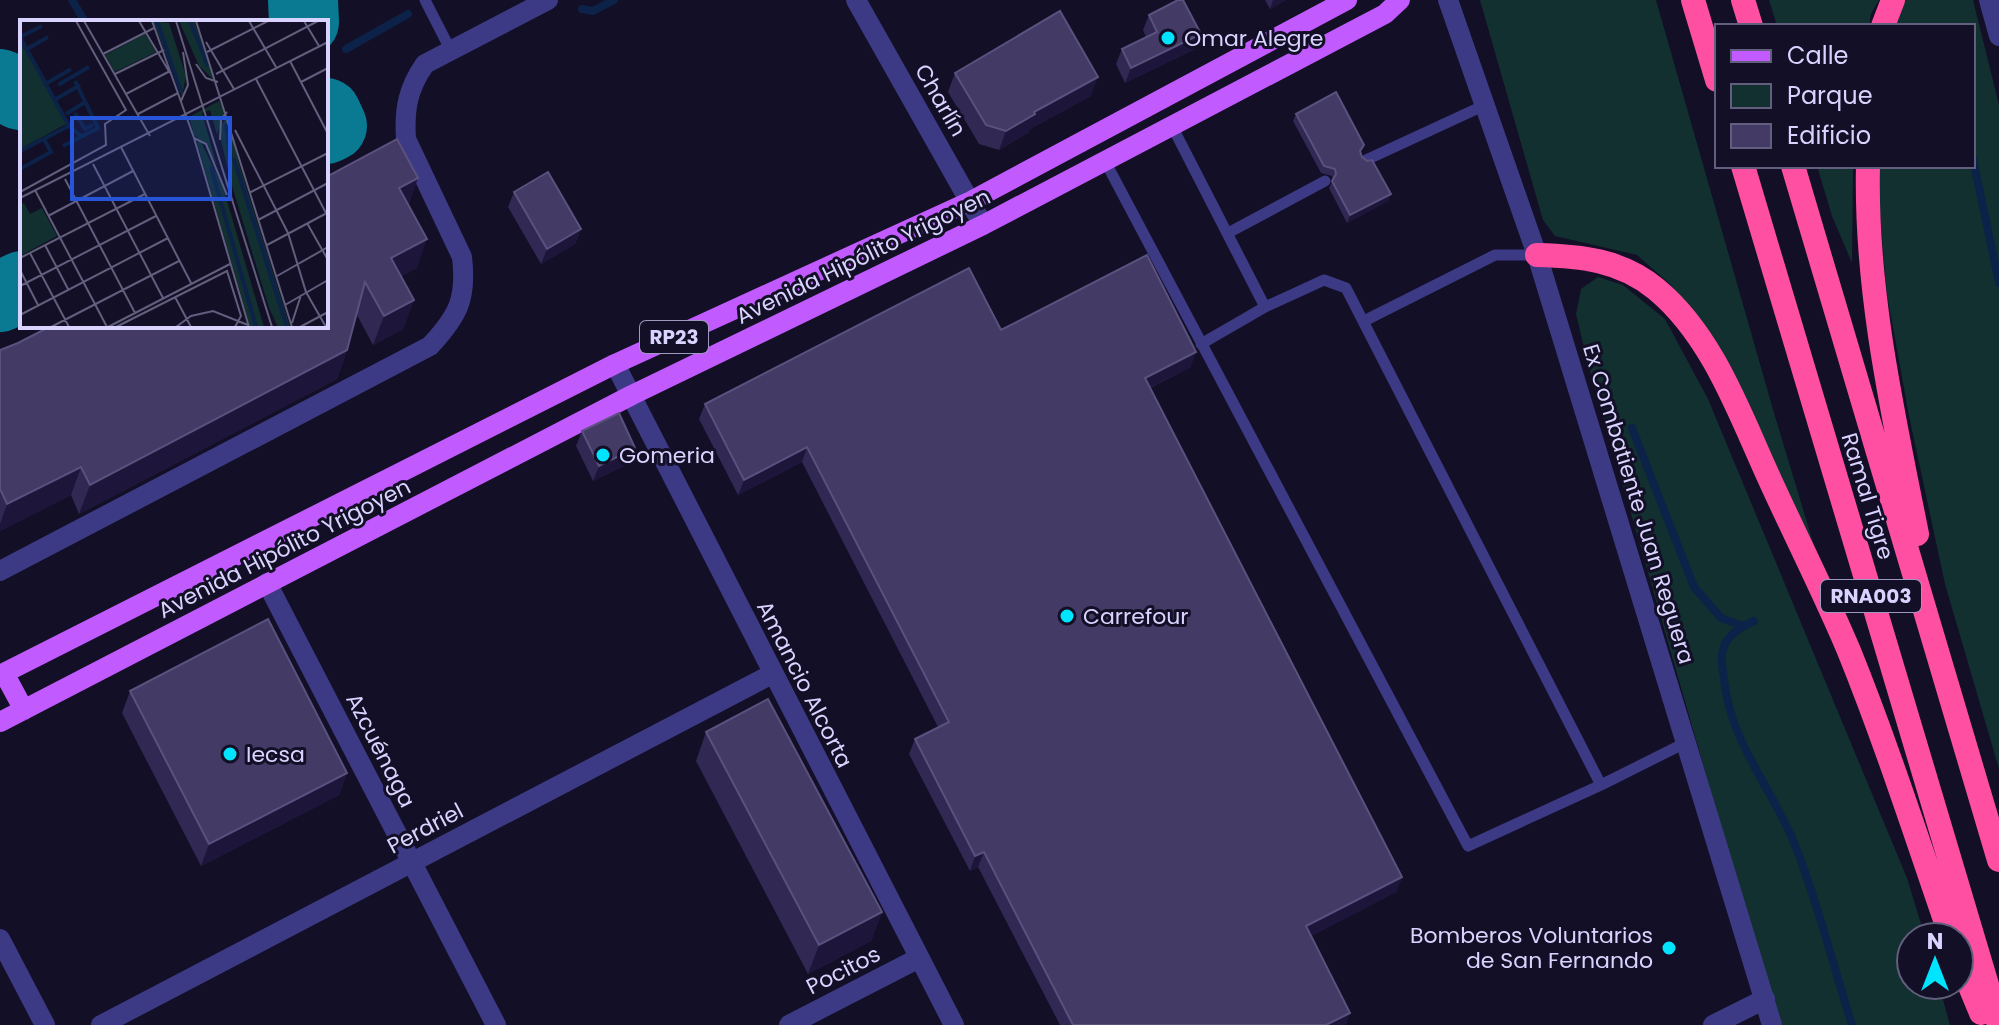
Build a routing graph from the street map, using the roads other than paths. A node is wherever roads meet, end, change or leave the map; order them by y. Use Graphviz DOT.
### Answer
graph roads {
  1 [pos="425,0"];
  2 [pos="548,0"];
  3 [pos="856,0"];
  4 [pos="1347,0"];
  5 [pos="1400,0"];
  6 [pos="1448,0"];
  7 [pos="1693,0"];
  8 [pos="1743,0"];
  9 [pos="1893,0"];
  10 [pos="1989,0"];
  11 [pos="1750,24"];
  12 [pos="1884,24"];
  13 [pos="1999,36"];
  14 [pos="451,51"];
  15 [pos="1715,73"];
  16 [pos="1485,105"];
  17 [pos="1172,126"];
  18 [pos="1366,160"];
  19 [pos="1105,161"];
  20 [pos="1744,168"];
  21 [pos="1794,168"];
  22 [pos="1868,168"];
  23 [pos="1325,181"];
  24 [pos="971,201"];
  25 [pos="983,225"];
  26 [pos="1228,233"];
  27 [pos="1537,255"];
  28 [pos="1265,307"];
  29 [pos="1364,321"];
  30 [pos="1201,344"];
  31 [pos="615,364"];
  32 [pos="632,395"];
  33 [pos="0,571"];
  34 [pos="267,583"];
  35 [pos="2,674"];
  36 [pos="772,674"];
  37 [pos="1947,686"];
  38 [pos="24,710"];
  39 [pos="0,722"];
  40 [pos="1687,742"];
  41 [pos="1601,785"];
  42 [pos="1999,860"];
  43 [pos="412,862"];
  44 [pos="1946,921"];
  45 [pos="0,939"];
  46 [pos="919,958"];
  47 [pos="1765,999"];
  48 [pos="1975,999"];
  49 [pos="45,1025"];
  50 [pos="101,1025"];
  51 [pos="496,1025"];
  52 [pos="789,1025"];
  53 [pos="954,1025"];
  54 [pos="1713,1025"];
  55 [pos="1772,1025"];
  56 [pos="1986,1025"];
  57 [pos="1999,1025"];
  1 -- 14 [label="lane"];
  2 -- 14 [label="street"];
  3 -- 24 [label="street, Charlín"];
  4 -- 24 [label="main road, Avenida Hipólito Yrigoyen / RP23"];
  5 -- 17 [label="main road, Avenida Hipólito Yrigoyen / RP23"];
  6 -- 16 [label="street, Ex Combatiente Juan Reguera"];
  7 -- 15 [label="highway"];
  8 -- 11 [label="highway"];
  9 -- 12 [label="highway"];
  10 -- 13 [label="street"];
  14 -- 33 [label="street"];
  16 -- 18 [label="lane"];
  16 -- 27 [label="street, Ex Combatiente Juan Reguera"];
  17 -- 19 [label="main road, Avenida Hipólito Yrigoyen / RP23"];
  17 -- 26 [label="lane"];
  19 -- 25 [label="main road, Avenida Hipólito Yrigoyen / RP23"];
  19 -- 30 [label="lane"];
  20 -- 57 [label="highway, Ramal Tigre / RNA003"];
  21 -- 37 [label="highway, Ramal Tigre / RNA003"];
  22 -- 37 [label="highway"];
  23 -- 26 [label="lane"];
  24 -- 25 [label="street, Charlín"];
  24 -- 31 [label="main road, Avenida Hipólito Yrigoyen / RP23"];
  25 -- 32 [label="main road, Avenida Hipólito Yrigoyen / RP23"];
  26 -- 28 [label="lane"];
  27 -- 29 [label="lane"];
  27 -- 40 [label="street, Ex Combatiente Juan Reguera"];
  27 -- 44 [label="highway"];
  28 -- 29 [label="lane"];
  28 -- 30 [label="lane"];
  29 -- 41 [label="lane"];
  30 -- 41 [label="lane"];
  31 -- 32 [label="street, Amancio Alcorta"];
  31 -- 35 [label="main road, Avenida Hipólito Yrigoyen / RP23"];
  32 -- 34 [label="main road, Avenida Hipólito Yrigoyen / RP23"];
  32 -- 36 [label="street, Amancio Alcorta"];
  34 -- 38 [label="main road, Avenida Hipólito Yrigoyen / RP23"];
  34 -- 43 [label="street, Azcuénaga"];
  35 -- 38 [label="main road"];
  36 -- 43 [label="street, Perdriel"];
  36 -- 46 [label="street, Amancio Alcorta"];
  37 -- 42 [label="highway, RNA003"];
  38 -- 39 [label="main road, Avenida Hipólito Yrigoyen / RP23"];
  40 -- 41 [label="lane"];
  40 -- 47 [label="street, Ex Combatiente Juan Reguera"];
  43 -- 50 [label="street, Perdriel"];
  43 -- 51 [label="street, Azcuénaga"];
  45 -- 49 [label="street"];
  46 -- 52 [label="street, Pocitos"];
  46 -- 53 [label="street, Amancio Alcorta"];
  47 -- 54 [label="street"];
  47 -- 55 [label="street, Ex Combatiente Juan Reguera"];
  48 -- 56 [label="highway"];
}
